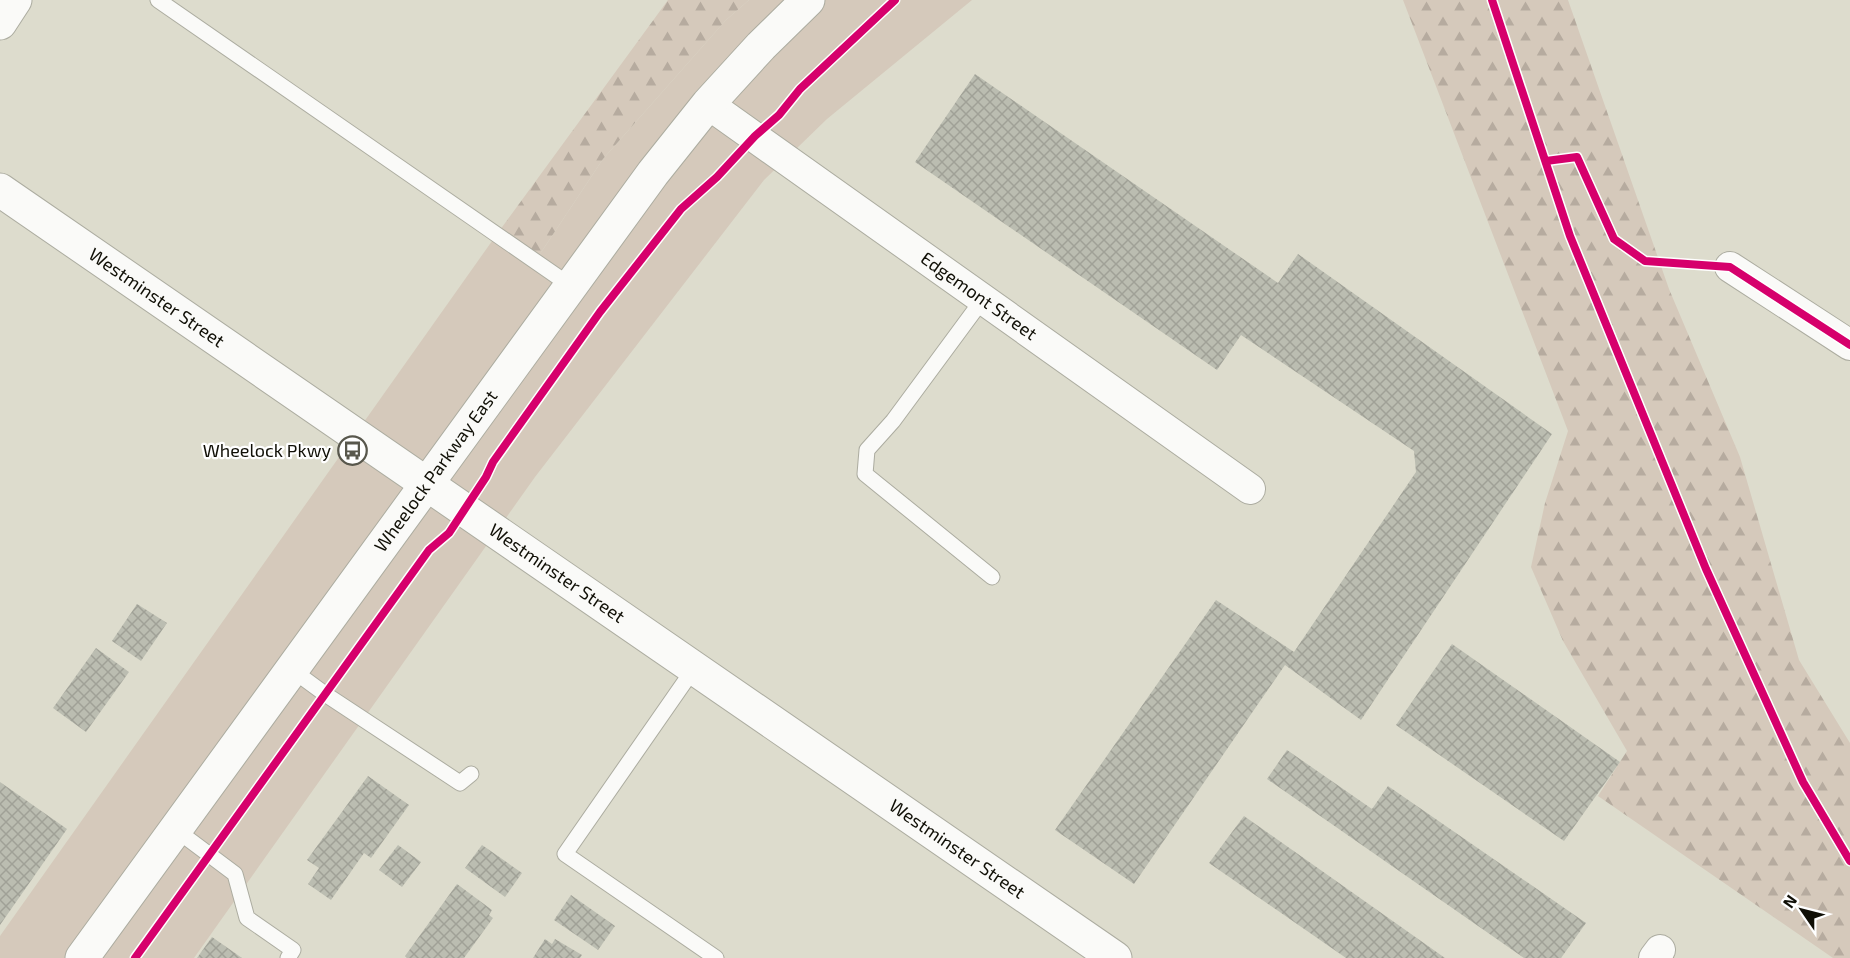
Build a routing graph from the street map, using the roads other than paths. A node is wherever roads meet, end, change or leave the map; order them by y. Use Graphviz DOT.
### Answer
graph roads {
  1 [pos="15,0"];
  2 [pos="158,0"];
  3 [pos="808,0"];
  4 [pos="0,22"];
  5 [pos="708,104"];
  6 [pos="0,190"];
  7 [pos="1730,267"];
  8 [pos="571,286"];
  9 [pos="983,299"];
  10 [pos="1850,345"];
  11 [pos="426,483"];
  12 [pos="1250,489"];
  13 [pos="992,577"];
  14 [pos="695,667"];
  15 [pos="291,669"];
  16 [pos="471,774"];
  17 [pos="175,830"];
  18 [pos="82,958"];
  19 [pos="288,958"];
  20 [pos="716,958"];
  21 [pos="1115,958"];
  1 -- 4 [label="street"];
  2 -- 8 [label="lane"];
  3 -- 5 [label="street, Wheelock Parkway East"];
  5 -- 8 [label="street, Wheelock Parkway East"];
  5 -- 9 [label="street, Edgemont Street"];
  6 -- 11 [label="street, Westminster Street"];
  7 -- 10 [label="street"];
  8 -- 11 [label="street, Wheelock Parkway East"];
  9 -- 12 [label="street, Edgemont Street"];
  9 -- 13 [label="lane"];
  11 -- 14 [label="street, Westminster Street"];
  11 -- 15 [label="street, Wheelock Parkway East"];
  14 -- 20 [label="lane"];
  14 -- 21 [label="street, Westminster Street"];
  15 -- 16 [label="lane"];
  15 -- 17 [label="street, Wheelock Parkway East"];
  17 -- 18 [label="street, Wheelock Parkway East"];
  17 -- 19 [label="lane"];
}
